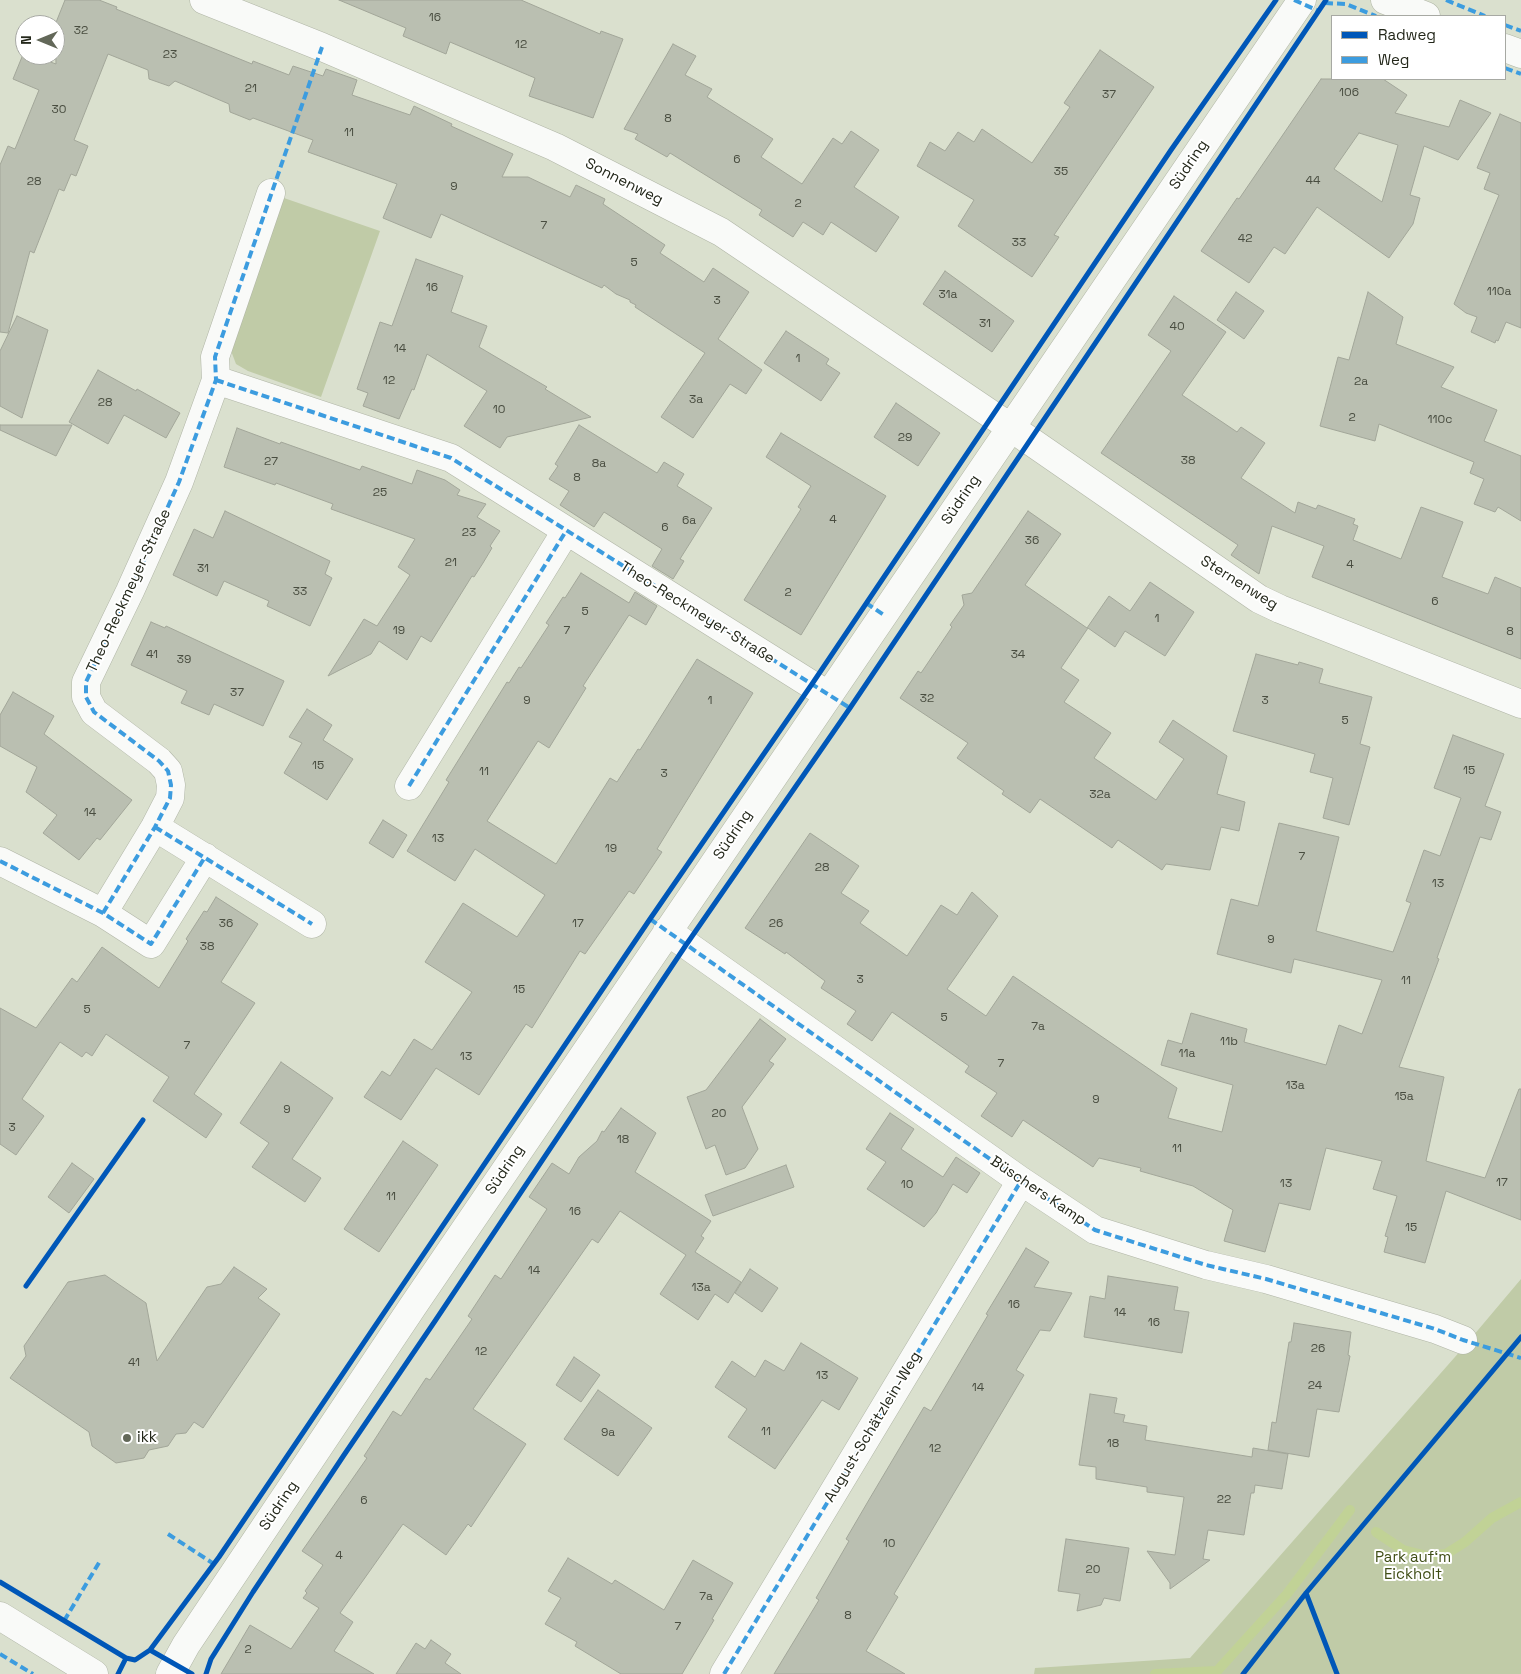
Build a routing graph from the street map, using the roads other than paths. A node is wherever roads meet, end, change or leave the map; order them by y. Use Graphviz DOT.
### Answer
graph roads {
  1 [pos="204,0"];
  2 [pos="1302,0"];
  3 [pos="1385,0"];
  4 [pos="1423,15"];
  5 [pos="1506,48"];
  6 [pos="1521,54"];
  7 [pos="271,193"];
  8 [pos="216,380"];
  9 [pos="1010,428"];
  10 [pos="566,531"];
  11 [pos="828,695"];
  12 [pos="1521,704"];
  13 [pos="409,786"];
  14 [pos="155,828"];
  15 [pos="205,857"];
  16 [pos="0,861"];
  17 [pos="103,913"];
  18 [pos="312,924"];
  19 [pos="668,931"];
  20 [pos="1021,1180"];
  21 [pos="1463,1340"];
  22 [pos="0,1616"];
  23 [pos="94,1674"];
  24 [pos="170,1674"];
  25 [pos="724,1674"];
  1 -- 9 [label="street, Sonnenweg"];
  2 -- 9 [label="street, Südring"];
  3 -- 4 [label="street"];
  5 -- 6 [label="street"];
  7 -- 8 [label="street, Theo-Reckmeyer-Straße"];
  8 -- 10 [label="street, Theo-Reckmeyer-Straße"];
  8 -- 14 [label="street, Theo-Reckmeyer-Straße"];
  9 -- 11 [label="street, Südring"];
  9 -- 12 [label="street, Sternenweg"];
  10 -- 11 [label="street, Theo-Reckmeyer-Straße"];
  10 -- 13 [label="street"];
  11 -- 19 [label="street, Südring"];
  14 -- 15 [label="street"];
  14 -- 17 [label="street, Theo-Reckmeyer-Straße"];
  15 -- 17 [label="street"];
  15 -- 18 [label="street"];
  16 -- 17 [label="street"];
  19 -- 20 [label="street, Büschers Kamp"];
  19 -- 24 [label="street, Südring"];
  20 -- 21 [label="street, Büschers Kamp"];
  20 -- 25 [label="street, August-Schätzlein-Weg"];
  22 -- 23 [label="street"];
}
